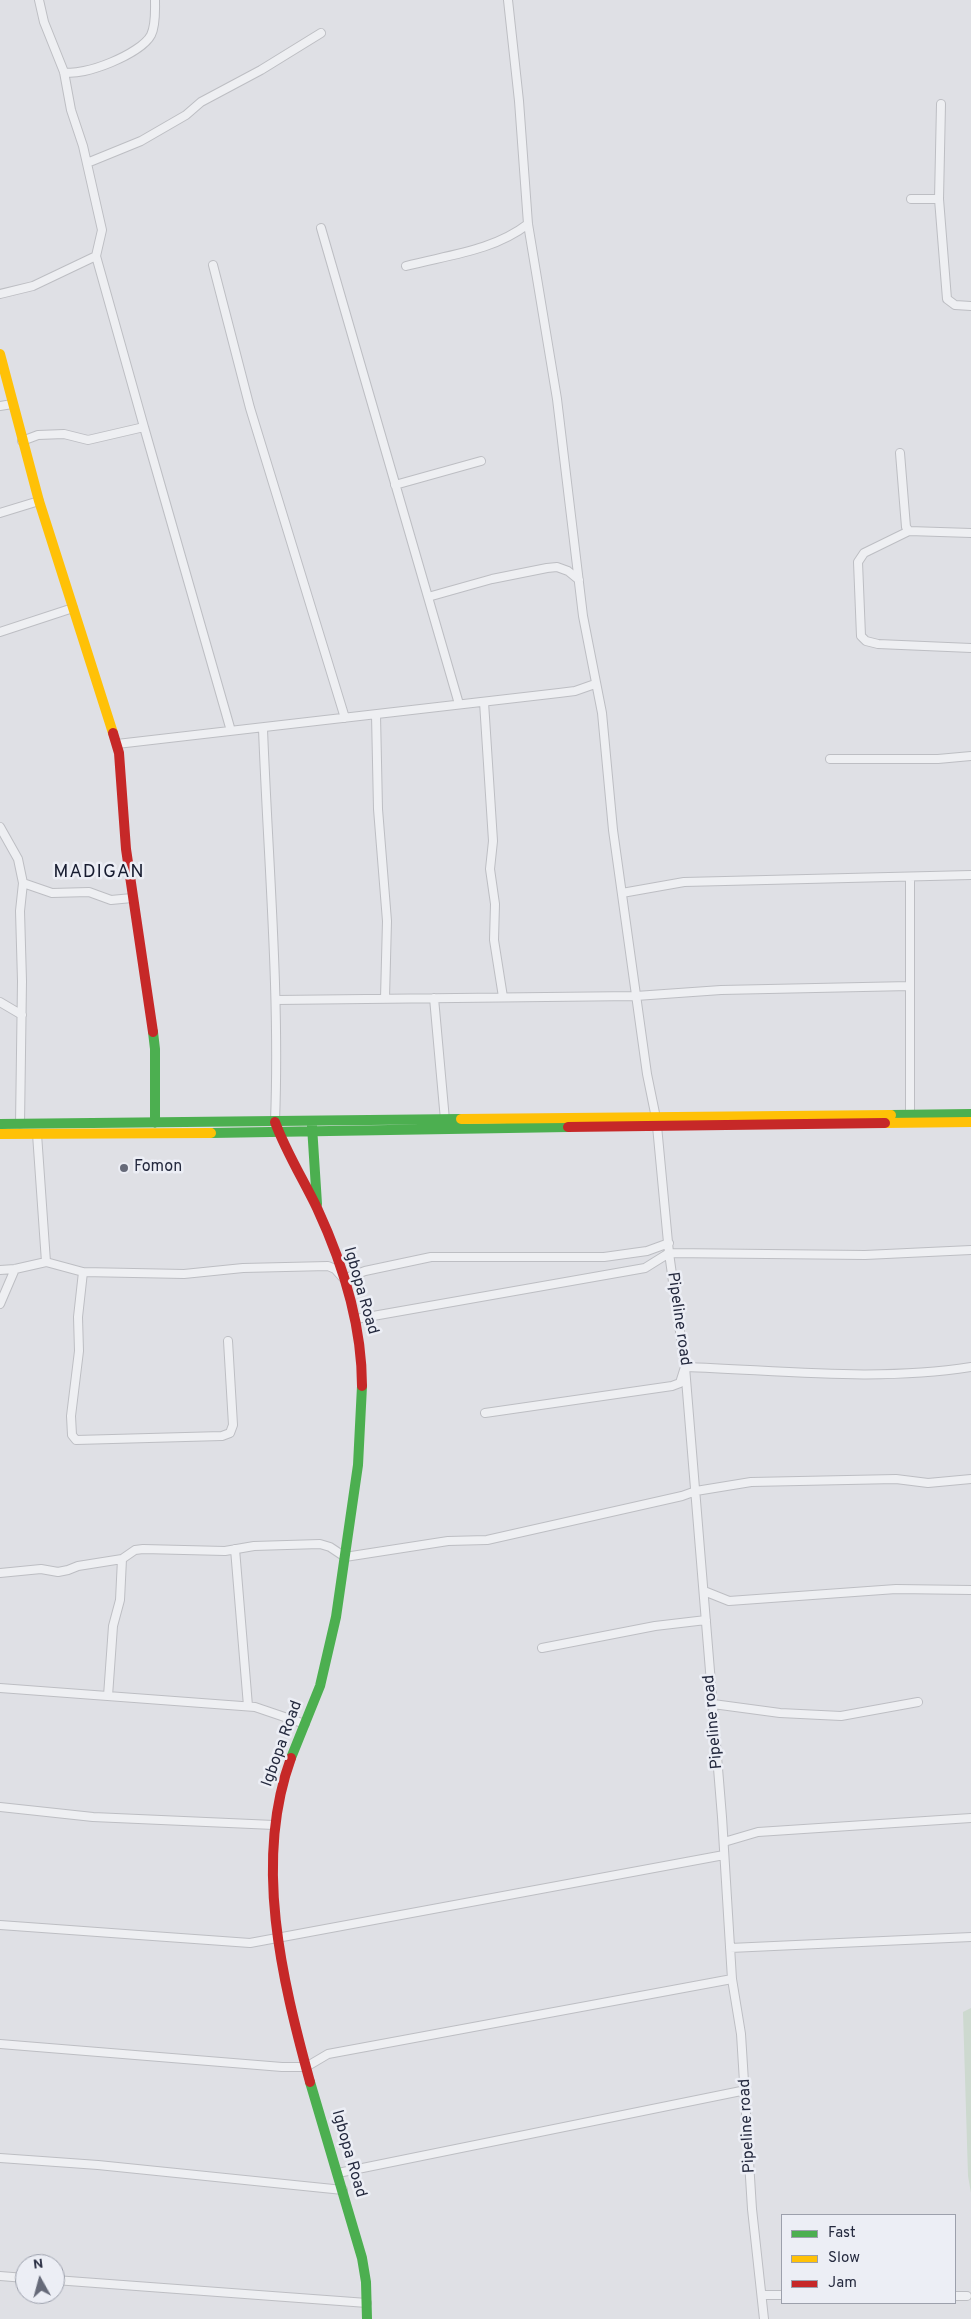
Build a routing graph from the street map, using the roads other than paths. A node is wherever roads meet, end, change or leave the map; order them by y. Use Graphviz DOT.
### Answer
graph roads {
  1 [pos="39,0"];
  2 [pos="155,0"];
  3 [pos="508,0"];
  4 [pos="321,33"];
  5 [pos="66,75"];
  6 [pos="941,104"];
  7 [pos="87,163"];
  8 [pos="911,199"];
  9 [pos="939,199"];
  10 [pos="528,224"];
  11 [pos="321,228"];
  12 [pos="96,256"];
  13 [pos="213,265"];
  14 [pos="406,266"];
  15 [pos="0,294"];
  16 [pos="971,306"];
  17 [pos="0,354"];
  18 [pos="12,404"];
  19 [pos="0,406"];
  20 [pos="144,427"];
  21 [pos="22,441"];
  22 [pos="900,453"];
  23 [pos="481,462"];
  24 [pos="395,485"];
  25 [pos="39,501"];
  26 [pos="0,513"];
  27 [pos="909,531"];
  28 [pos="971,533"];
  29 [pos="579,580"];
  30 [pos="428,597"];
  31 [pos="73,608"];
  32 [pos="0,632"];
  33 [pos="971,648"];
  34 [pos="595,684"];
  35 [pos="484,702"];
  36 [pos="459,704"];
  37 [pos="376,715"];
  38 [pos="345,718"];
  39 [pos="263,728"];
  40 [pos="231,731"];
  41 [pos="117,744"];
  42 [pos="971,756"];
  43 [pos="830,759"];
  44 [pos="0,827"];
  45 [pos="971,875"];
  46 [pos="910,876"];
  47 [pos="23,884"];
  48 [pos="622,892"];
  49 [pos="132,898"];
  50 [pos="910,986"];
  51 [pos="636,996"];
  52 [pos="503,997"];
  53 [pos="385,998"];
  54 [pos="434,998"];
  55 [pos="276,1000"];
  56 [pos="0,1002"];
  57 [pos="22,1015"];
  58 [pos="971,1114"];
  59 [pos="910,1115"];
  60 [pos="445,1120"];
  61 [pos="154,1122"];
  62 [pos="275,1122"];
  63 [pos="656,1122"];
  64 [pos="971,1122"];
  65 [pos="0,1124"];
  66 [pos="20,1124"];
  67 [pos="312,1126"];
  68 [pos="279,1133"];
  69 [pos="0,1134"];
  70 [pos="36,1134"];
  71 [pos="318,1209"];
  72 [pos="669,1243"];
  73 [pos="971,1250"];
  74 [pos="669,1253"];
  75 [pos="46,1262"];
  76 [pos="15,1269"];
  77 [pos="0,1270"];
  78 [pos="83,1272"];
  79 [pos="344,1279"];
  80 [pos="0,1304"];
  81 [pos="356,1319"];
  82 [pos="228,1342"];
  83 [pos="685,1367"];
  84 [pos="971,1367"];
  85 [pos="485,1413"];
  86 [pos="971,1479"];
  87 [pos="696,1491"];
  88 [pos="235,1549"];
  89 [pos="345,1557"];
  90 [pos="122,1559"];
  91 [pos="0,1573"];
  92 [pos="971,1590"];
  93 [pos="704,1591"];
  94 [pos="706,1620"];
  95 [pos="542,1648"];
  96 [pos="0,1688"];
  97 [pos="108,1696"];
  98 [pos="918,1702"];
  99 [pos="713,1704"];
  100 [pos="248,1706"];
  101 [pos="305,1724"];
  102 [pos="0,1807"];
  103 [pos="971,1818"];
  104 [pos="274,1825"];
  105 [pos="724,1842"];
  106 [pos="724,1856"];
  107 [pos="0,1925"];
  108 [pos="971,1937"];
  109 [pos="278,1939"];
  110 [pos="730,1948"];
  111 [pos="732,1979"];
  112 [pos="0,2044"];
  113 [pos="306,2066"];
  114 [pos="746,2090"];
  115 [pos="0,2158"];
  116 [pos="338,2173"];
  117 [pos="342,2190"];
  118 [pos="0,2276"];
  119 [pos="15,2277"];
  120 [pos="65,2281"];
  121 [pos="762,2295"];
  122 [pos="781,2295"];
  123 [pos="956,2296"];
  124 [pos="967,2296"];
  125 [pos="367,2303"];
  126 [pos="366,2319"];
  127 [pos="764,2319"];
  1 -- 5 [label="street"];
  2 -- 5 [label="street"];
  3 -- 10 [label="street, Pipeline road"];
  4 -- 7 [label="street"];
  5 -- 7 [label="street"];
  6 -- 9 [label="street"];
  7 -- 12 [label="street"];
  8 -- 9 [label="street"];
  9 -- 16 [label="street"];
  10 -- 14 [label="street"];
  10 -- 29 [label="street, Pipeline road"];
  11 -- 24 [label="street"];
  12 -- 15 [label="street"];
  12 -- 20 [label="street"];
  13 -- 38 [label="street"];
  17 -- 18 [label="street"];
  18 -- 19 [label="street"];
  18 -- 21 [label="street"];
  20 -- 21 [label="street"];
  20 -- 40 [label="street"];
  21 -- 25 [label="street"];
  22 -- 27 [label="street"];
  23 -- 24 [label="street"];
  24 -- 30 [label="street"];
  25 -- 26 [label="street"];
  25 -- 31 [label="street"];
  27 -- 28 [label="street"];
  27 -- 33 [label="street"];
  29 -- 30 [label="street"];
  29 -- 34 [label="street, Pipeline road"];
  30 -- 36 [label="street"];
  31 -- 32 [label="street"];
  31 -- 41 [label="street"];
  34 -- 35 [label="street"];
  34 -- 48 [label="street, Pipeline road"];
  35 -- 36 [label="street"];
  35 -- 52 [label="street"];
  36 -- 37 [label="street"];
  37 -- 38 [label="street"];
  37 -- 53 [label="street"];
  38 -- 39 [label="street"];
  39 -- 40 [label="street"];
  39 -- 55 [label="street"];
  40 -- 41 [label="street"];
  41 -- 49 [label="street"];
  42 -- 43 [label="street"];
  44 -- 47 [label="street"];
  45 -- 46 [label="street"];
  46 -- 48 [label="street"];
  46 -- 50 [label="street"];
  47 -- 49 [label="street"];
  47 -- 57 [label="street"];
  48 -- 51 [label="street, Pipeline road"];
  49 -- 61 [label="street"];
  50 -- 51 [label="street"];
  50 -- 59 [label="street"];
  51 -- 52 [label="street"];
  51 -- 63 [label="street, Pipeline road"];
  52 -- 54 [label="street"];
  53 -- 54 [label="street"];
  53 -- 55 [label="street"];
  54 -- 60 [label="street"];
  55 -- 62 [label="street"];
  56 -- 57 [label="street"];
  57 -- 66 [label="street"];
  58 -- 59 [label="street"];
  59 -- 63 [label="street"];
  60 -- 63 [label="street"];
  60 -- 67 [label="street"];
  61 -- 62 [label="street"];
  61 -- 66 [label="street"];
  62 -- 67 [label="street"];
  62 -- 68 [label="street"];
  63 -- 64 [label="street"];
  63 -- 67 [label="street"];
  63 -- 72 [label="street, Pipeline road"];
  65 -- 66 [label="street"];
  67 -- 68 [label="street"];
  67 -- 71 [label="street"];
  68 -- 70 [label="street"];
  68 -- 71 [label="street"];
  69 -- 70 [label="street"];
  70 -- 75 [label="street"];
  71 -- 79 [label="street, Igbopa Road"];
  72 -- 74 [label="street, Pipeline road"];
  72 -- 79 [label="street"];
  73 -- 74 [label="street"];
  74 -- 81 [label="street"];
  74 -- 83 [label="street, Pipeline road"];
  75 -- 76 [label="street"];
  75 -- 78 [label="street"];
  76 -- 77 [label="street"];
  76 -- 80 [label="street"];
  78 -- 79 [label="street"];
  78 -- 82 [label="street"];
  79 -- 81 [label="street, Igbopa Road"];
  81 -- 89 [label="street, Igbopa Road"];
  83 -- 84 [label="street"];
  83 -- 85 [label="street"];
  83 -- 87 [label="street, Pipeline road"];
  86 -- 87 [label="street"];
  87 -- 89 [label="street"];
  87 -- 93 [label="street, Pipeline road"];
  88 -- 89 [label="street"];
  88 -- 90 [label="street"];
  88 -- 100 [label="street"];
  89 -- 101 [label="street, Igbopa Road"];
  90 -- 91 [label="street"];
  90 -- 97 [label="street"];
  92 -- 93 [label="street"];
  93 -- 94 [label="street, Pipeline road"];
  94 -- 95 [label="street"];
  94 -- 99 [label="street, Pipeline road"];
  96 -- 97 [label="street"];
  97 -- 100 [label="street"];
  98 -- 99 [label="street"];
  99 -- 105 [label="street, Pipeline road"];
  100 -- 101 [label="street"];
  101 -- 104 [label="street, Igbopa Road"];
  102 -- 104 [label="street"];
  103 -- 105 [label="street"];
  104 -- 109 [label="street, Igbopa Road"];
  105 -- 106 [label="street, Pipeline road"];
  106 -- 109 [label="street"];
  106 -- 110 [label="street, Pipeline road"];
  107 -- 109 [label="street"];
  108 -- 110 [label="street"];
  109 -- 113 [label="street, Igbopa Road"];
  110 -- 111 [label="street, Pipeline road"];
  111 -- 113 [label="street"];
  111 -- 114 [label="street, Pipeline road"];
  112 -- 113 [label="street"];
  113 -- 116 [label="street, Igbopa Road"];
  114 -- 116 [label="street"];
  114 -- 121 [label="street, Pipeline road"];
  115 -- 117 [label="street"];
  116 -- 117 [label="street, Igbopa Road"];
  117 -- 125 [label="street, Igbopa Road"];
  118 -- 119 [label="street"];
  120 -- 125 [label="street"];
  121 -- 122 [label="street"];
  121 -- 127 [label="street, Pipeline road"];
  123 -- 124 [label="street"];
  125 -- 126 [label="street, Igbopa Road"];
}
